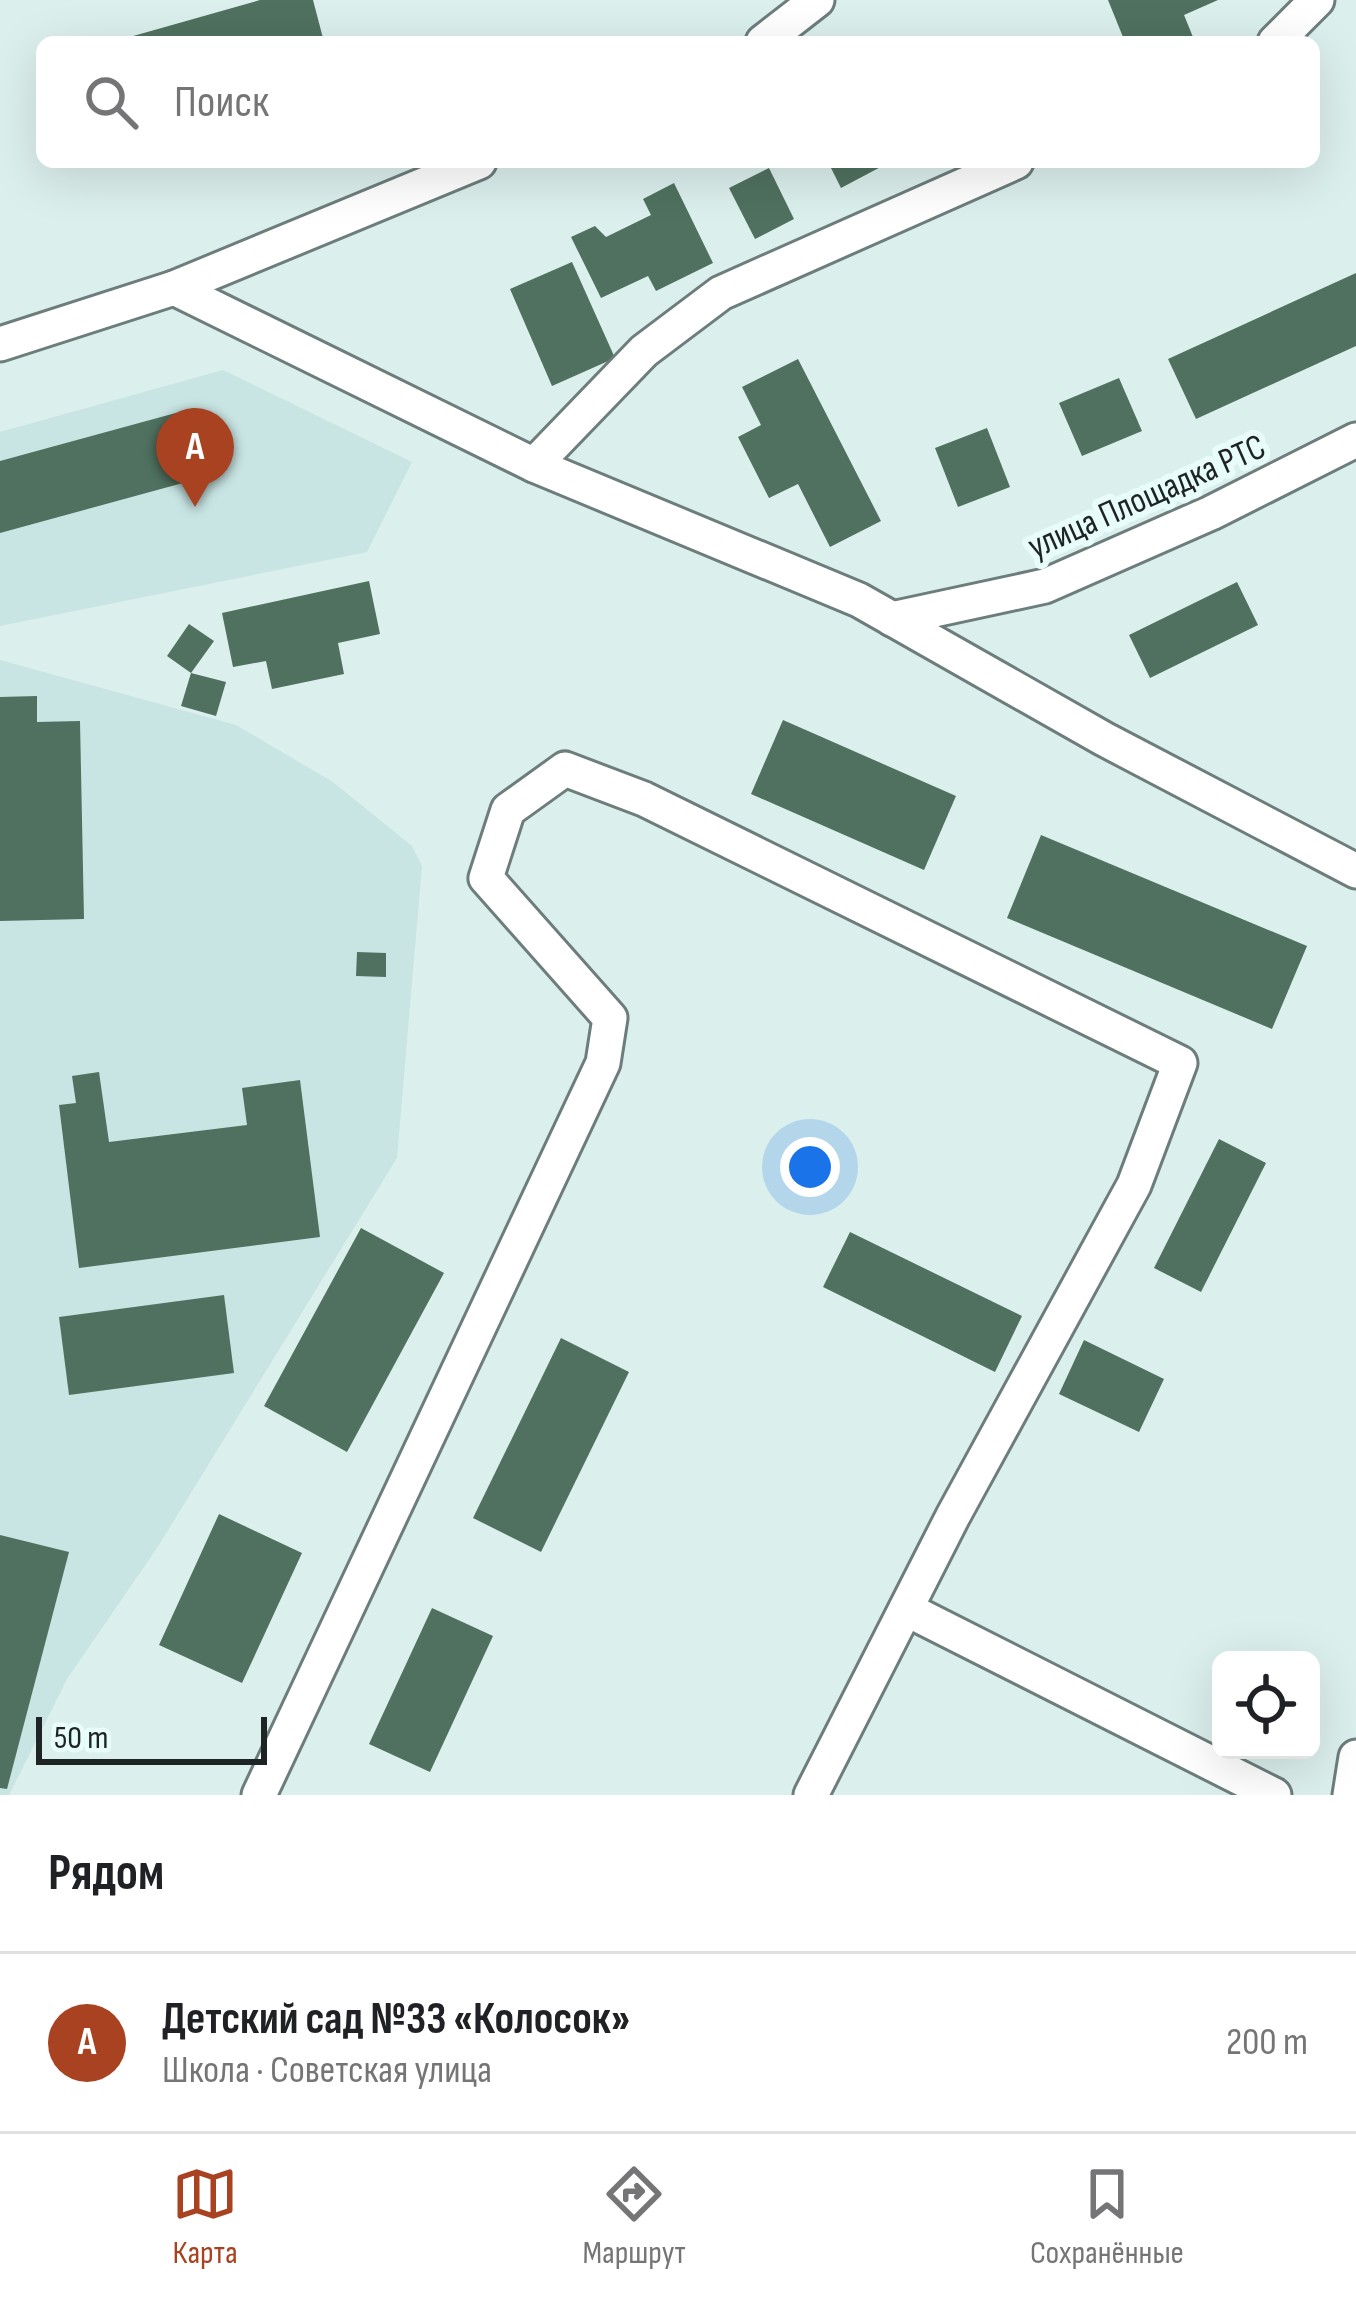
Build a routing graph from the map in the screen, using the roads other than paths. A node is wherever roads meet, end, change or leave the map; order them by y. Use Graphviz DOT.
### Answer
graph roads {
  1 [pos="817,0"];
  2 [pos="1317,0"];
  3 [pos="771,36"];
  4 [pos="1281,36"];
  5 [pos="464,168"];
  6 [pos="1002,168"];
  7 [pos="174,288"];
  8 [pos="0,344"];
  9 [pos="1356,440"];
  10 [pos="534,465"];
  11 [pos="892,619"];
  12 [pos="1356,871"];
  13 [pos="906,1609"];
  14 [pos="1356,1757"];
  15 [pos="259,1795"];
  16 [pos="812,1795"];
  17 [pos="1274,1795"];
  18 [pos="1350,1795"];
  1 -- 3 [label="street"];
  2 -- 4 [label="street"];
  5 -- 7 [label="street"];
  6 -- 10 [label="street"];
  7 -- 8 [label="street"];
  7 -- 10 [label="street"];
  9 -- 11 [label="street, улица Площадка РТС"];
  10 -- 11 [label="street"];
  11 -- 12 [label="street"];
  13 -- 15 [label="street"];
  13 -- 16 [label="street"];
  13 -- 17 [label="street"];
  14 -- 18 [label="street"];
}
